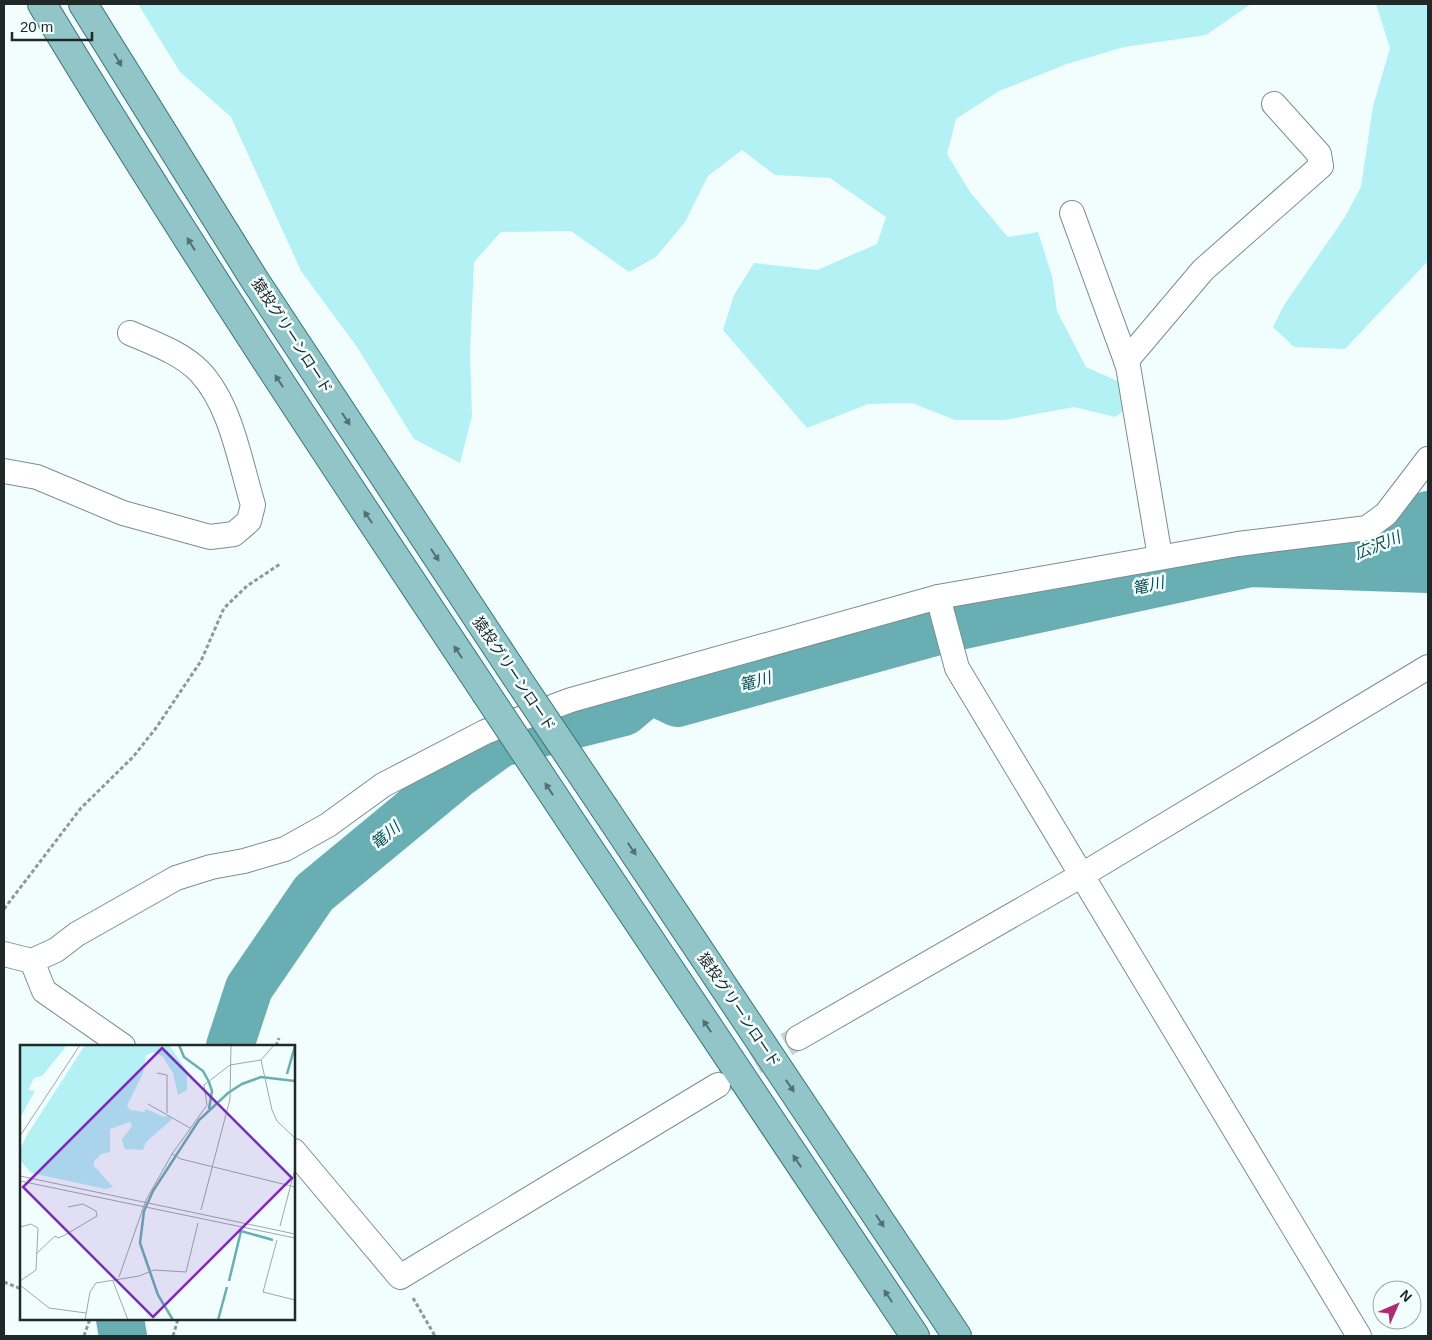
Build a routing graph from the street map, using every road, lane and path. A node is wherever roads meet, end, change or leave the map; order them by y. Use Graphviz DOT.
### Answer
graph roads {
  1 [pos="42,4"];
  2 [pos="83,4"];
  3 [pos="1274,104"];
  4 [pos="1072,213"];
  5 [pos="130,333"];
  6 [pos="1126,361"];
  7 [pos="1428,459"];
  8 [pos="4,471"];
  9 [pos="1160,557"];
  10 [pos="280,564"];
  11 [pos="939,601"];
  12 [pos="1428,667"];
  13 [pos="1082,875"];
  14 [pos="4,909"];
  15 [pos="4,954"];
  16 [pos="32,961"];
  17 [pos="280,1038"];
  18 [pos="798,1038"];
  19 [pos="122,1045"];
  20 [pos="276,1045"];
  21 [pos="718,1085"];
  22 [pos="295,1152"];
  23 [pos="400,1277"];
  24 [pos="4,1282"];
  25 [pos="20,1289"];
  26 [pos="90,1320"];
  27 [pos="178,1320"];
  28 [pos="84,1336"];
  29 [pos="173,1336"];
  30 [pos="435,1336"];
  31 [pos="915,1336"];
  32 [pos="957,1336"];
  33 [pos="1359,1336"];
  31 -- 1 [label="main road, one-way, bridge"];
  2 -- 32 [label="main road, 猿投グリーンロード, one-way, bridge"];
  3 -- 6 [label="street"];
  4 -- 6 [label="street"];
  5 -- 8 [label="street"];
  6 -- 9 [label="street"];
  7 -- 9 [label="street"];
  9 -- 11 [label="street"];
  10 -- 14 [label="path"];
  11 -- 13 [label="street"];
  11 -- 16 [label="street"];
  12 -- 13 [label="street"];
  13 -- 18 [label="street"];
  13 -- 33 [label="street"];
  15 -- 16 [label="street"];
  16 -- 19 [label="street"];
  17 -- 20 [label="path"];
  21 -- 23 [label="street"];
  22 -- 23 [label="street"];
  23 -- 30 [label="path"];
  24 -- 25 [label="path"];
  26 -- 28 [label="path"];
  27 -- 29 [label="path"];
}
